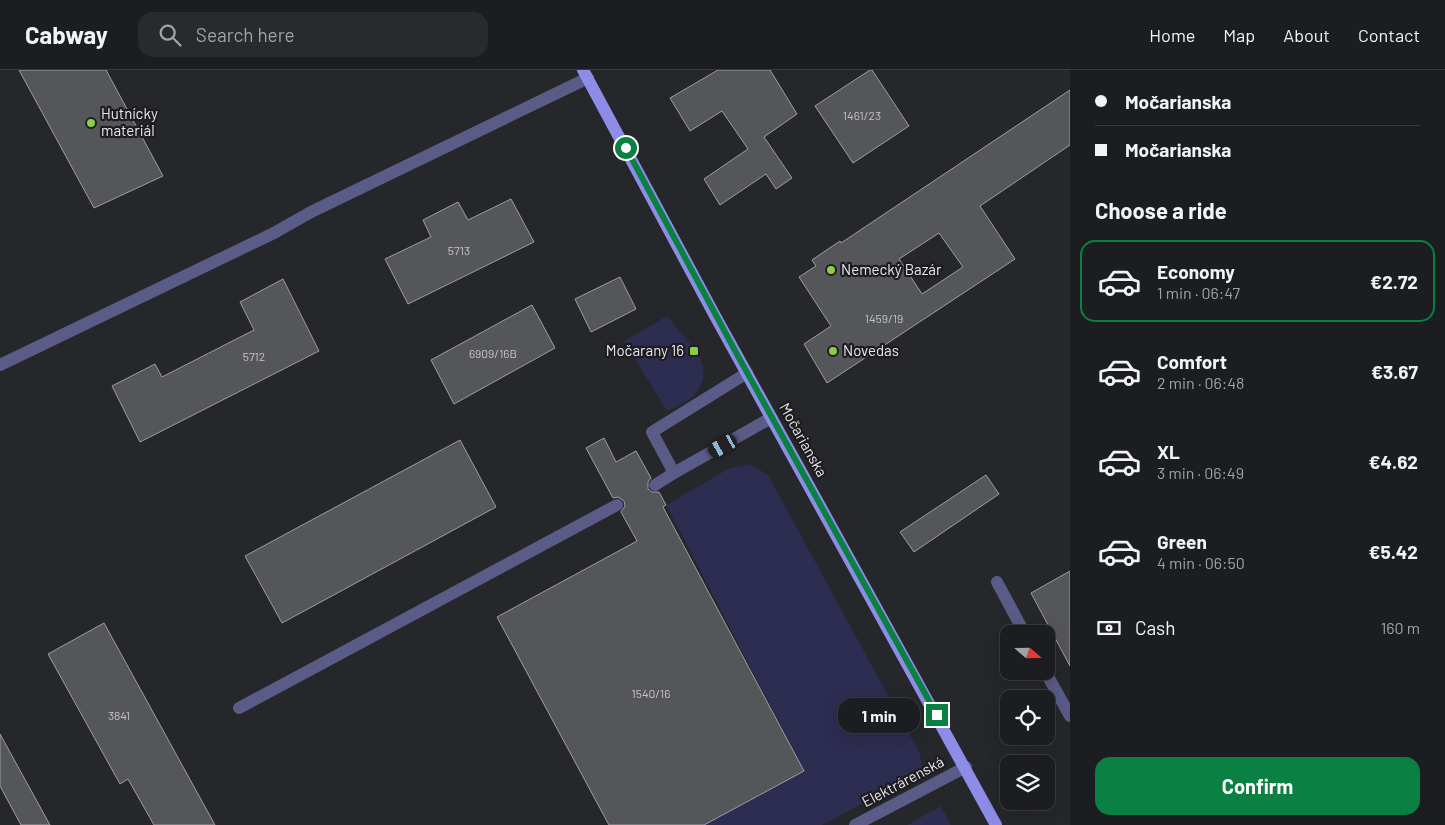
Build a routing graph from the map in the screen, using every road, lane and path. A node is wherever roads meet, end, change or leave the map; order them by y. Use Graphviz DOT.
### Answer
graph roads {
  1 [pos="586,74"];
  2 [pos="0,365"];
  3 [pos="747,373"];
  4 [pos="772,418"];
  5 [pos="674,473"];
  6 [pos="655,485"];
  7 [pos="617,505"];
  8 [pos="996,582"];
  9 [pos="1020,625"];
  10 [pos="1050,680"];
  11 [pos="239,708"];
  12 [pos="1070,716"];
  13 [pos="966,767"];
  14 [pos="855,825"];
  15 [pos="996,825"];
  1 -- 2 [label="lane"];
  1 -- 3 [label="main road, Močarianska"];
  3 -- 4 [label="main road, Močarianska"];
  3 -- 5 [label="lane"];
  4 -- 5 [label="lane"];
  4 -- 13 [label="main road, Močarianska"];
  5 -- 6 [label="lane"];
  7 -- 11 [label="lane"];
  8 -- 9 [label="lane"];
  10 -- 12 [label="lane"];
  13 -- 14 [label="lane, Elektrárenská"];
  13 -- 15 [label="main road, Močarianska"];
}
